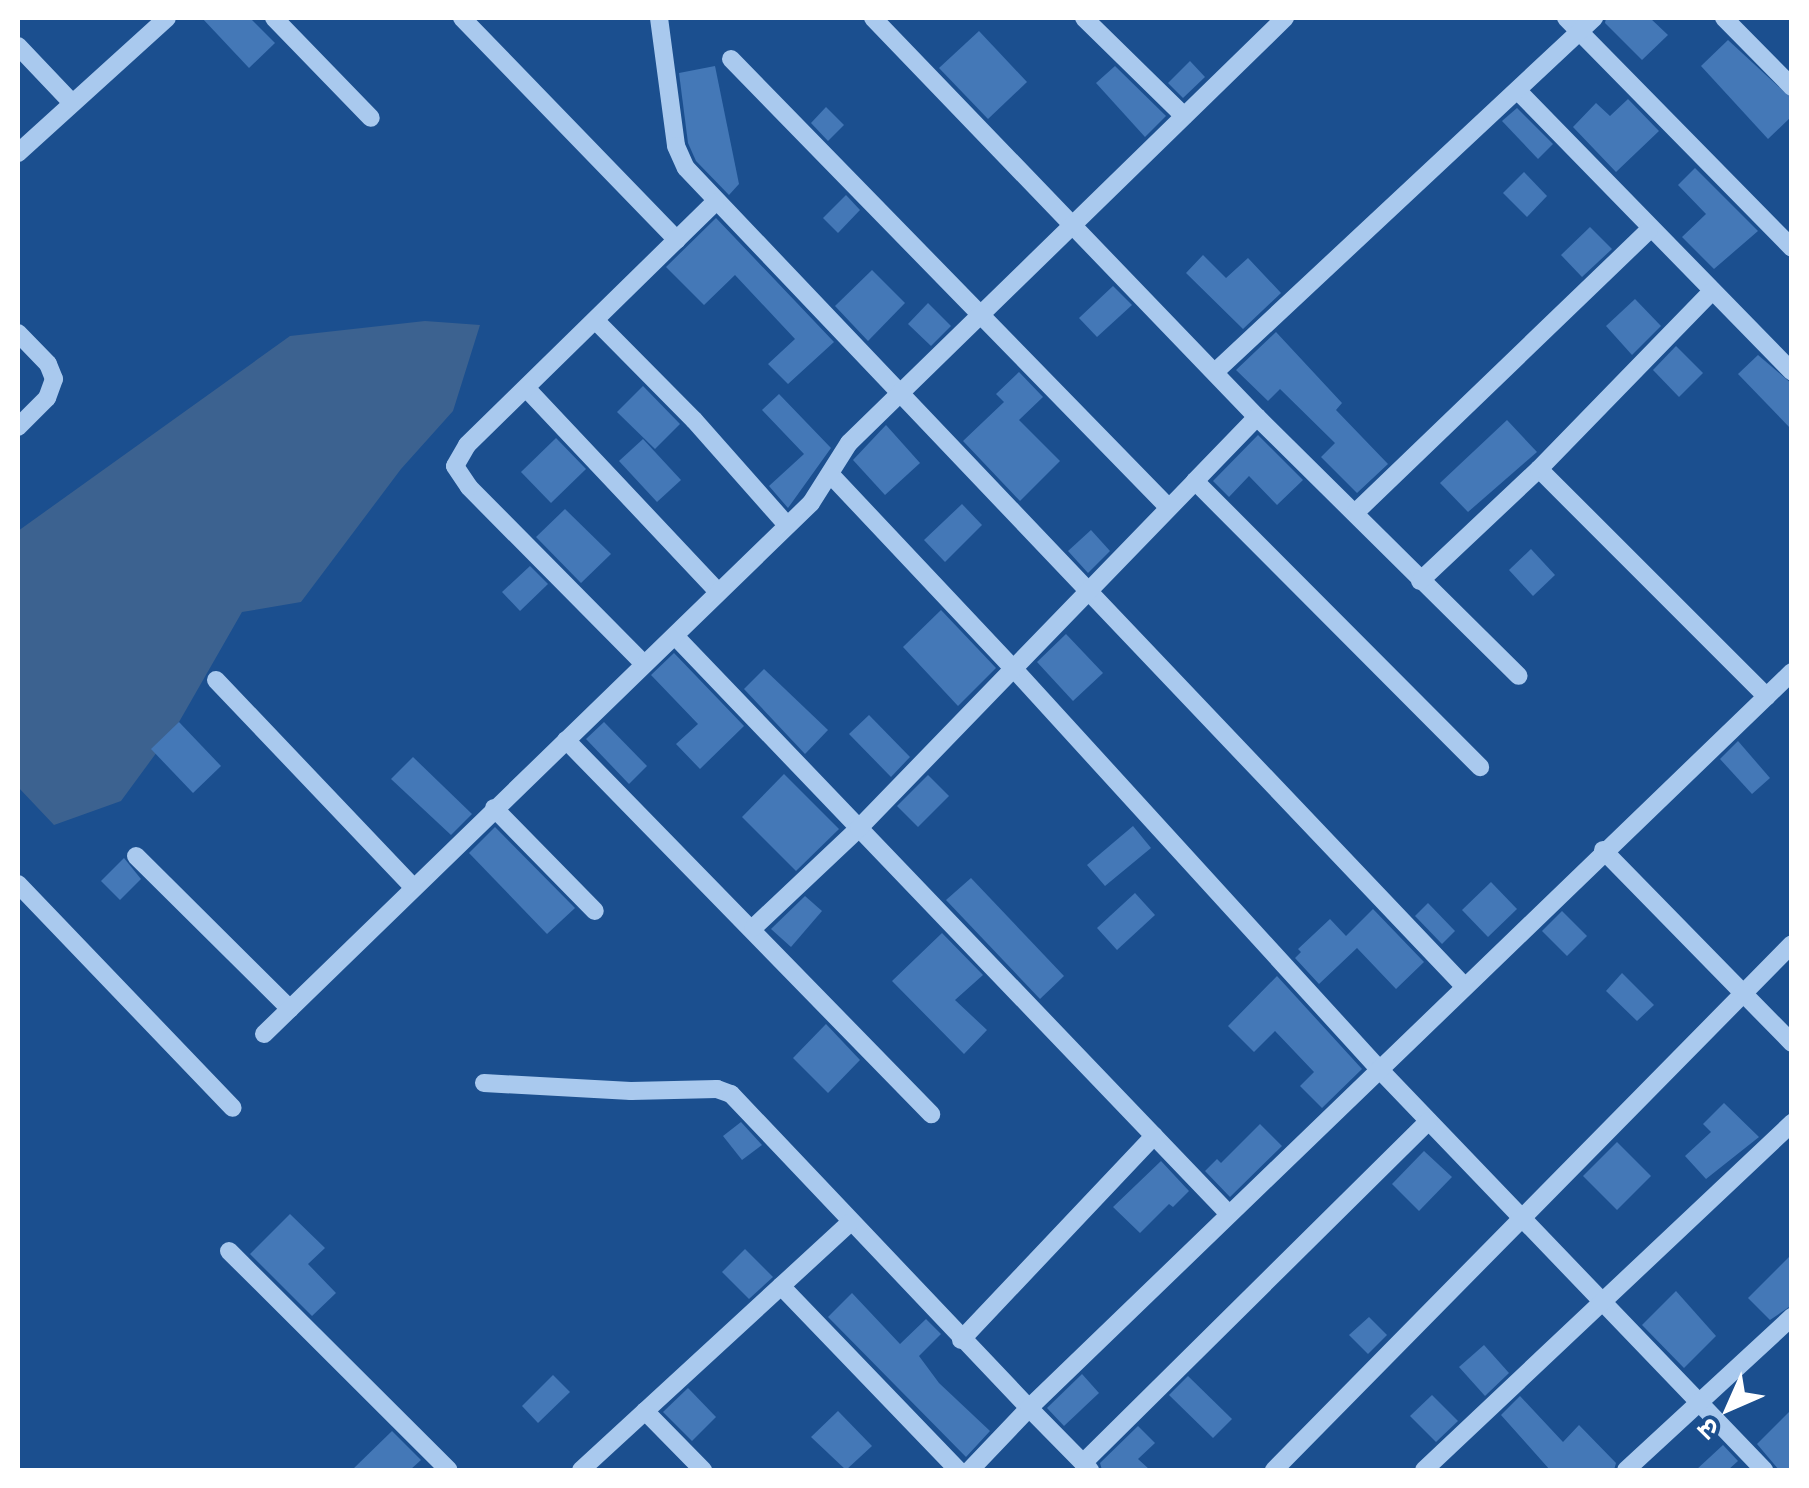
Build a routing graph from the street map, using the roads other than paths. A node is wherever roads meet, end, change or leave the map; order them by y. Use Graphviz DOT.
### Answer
graph roads {
  1 [pos="166,18"];
  2 [pos="274,18"];
  3 [pos="462,18"];
  4 [pos="659,18"];
  5 [pos="873,18"];
  6 [pos="1084,18"];
  7 [pos="1285,18"];
  8 [pos="1594,18"];
  9 [pos="1724,18"];
  10 [pos="1573,24"];
  11 [pos="18,46"];
  12 [pos="731,59"];
  13 [pos="1792,87"];
  14 [pos="1518,90"];
  15 [pos="72,103"];
  16 [pos="1184,116"];
  17 [pos="372,118"];
  18 [pos="18,153"];
  19 [pos="715,202"];
  20 [pos="1072,226"];
  21 [pos="1649,230"];
  22 [pos="677,240"];
  23 [pos="1792,248"];
  24 [pos="1711,292"];
  25 [pos="979,315"];
  26 [pos="597,322"];
  27 [pos="18,333"];
  28 [pos="1215,372"];
  29 [pos="1792,372"];
  30 [pos="528,389"];
  31 [pos="899,392"];
  32 [pos="1256,417"];
  33 [pos="18,427"];
  34 [pos="1539,469"];
  35 [pos="830,474"];
  36 [pos="1195,481"];
  37 [pos="1168,507"];
  38 [pos="1356,512"];
  39 [pos="787,525"];
  40 [pos="1420,581"];
  41 [pos="718,592"];
  42 [pos="1086,592"];
  43 [pos="675,636"];
  44 [pos="644,664"];
  45 [pos="1014,669"];
  46 [pos="1792,672"];
  47 [pos="1520,676"];
  48 [pos="216,680"];
  49 [pos="1767,697"];
  50 [pos="566,740"];
  51 [pos="1480,767"];
  52 [pos="494,808"];
  53 [pos="858,828"];
  54 [pos="1603,850"];
  55 [pos="136,856"];
  56 [pos="18,884"];
  57 [pos="414,888"];
  58 [pos="596,911"];
  59 [pos="754,928"];
  60 [pos="1792,944"];
  61 [pos="1465,987"];
  62 [pos="1742,993"];
  63 [pos="290,1009"];
  64 [pos="264,1034"];
  65 [pos="1792,1042"];
  66 [pos="1379,1069"];
  67 [pos="484,1083"];
  68 [pos="233,1108"];
  69 [pos="930,1114"];
  70 [pos="1428,1121"];
  71 [pos="1792,1123"];
  72 [pos="1154,1136"];
  73 [pos="1228,1213"];
  74 [pos="1522,1217"];
  75 [pos="850,1223"];
  76 [pos="229,1251"];
  77 [pos="781,1286"];
  78 [pos="1601,1299"];
  79 [pos="1792,1317"];
  80 [pos="962,1340"];
  81 [pos="1697,1400"];
  82 [pos="1029,1408"];
  83 [pos="645,1411"];
  84 [pos="1087,1467"];
  85 [pos="449,1470"];
  86 [pos="581,1470"];
  87 [pos="703,1470"];
  88 [pos="958,1470"];
  89 [pos="970,1470"];
  90 [pos="1274,1470"];
  91 [pos="1424,1470"];
  92 [pos="1626,1470"];
  93 [pos="1764,1470"];
  1 -- 15 [label="street"];
  2 -- 17 [label="street"];
  3 -- 22 [label="street"];
  4 -- 19 [label="street"];
  5 -- 20 [label="street"];
  6 -- 16 [label="street"];
  7 -- 16 [label="street"];
  8 -- 10 [label="street"];
  9 -- 13 [label="street"];
  10 -- 14 [label="street"];
  10 -- 23 [label="street"];
  11 -- 15 [label="street"];
  12 -- 25 [label="street"];
  14 -- 21 [label="street"];
  14 -- 28 [label="street"];
  15 -- 18 [label="street"];
  16 -- 20 [label="street"];
  19 -- 22 [label="street"];
  19 -- 31 [label="street"];
  20 -- 25 [label="street"];
  20 -- 28 [label="street"];
  21 -- 24 [label="street"];
  21 -- 38 [label="street"];
  22 -- 26 [label="street"];
  24 -- 29 [label="street"];
  24 -- 34 [label="street"];
  25 -- 31 [label="street"];
  25 -- 37 [label="street"];
  26 -- 30 [label="street"];
  26 -- 39 [label="street"];
  27 -- 33 [label="street"];
  28 -- 32 [label="street"];
  30 -- 41 [label="street"];
  30 -- 44 [label="street"];
  31 -- 35 [label="street"];
  31 -- 42 [label="street"];
  32 -- 36 [label="street"];
  32 -- 38 [label="street"];
  34 -- 40 [label="street"];
  34 -- 49 [label="street"];
  35 -- 39 [label="street"];
  35 -- 45 [label="street"];
  36 -- 37 [label="street"];
  36 -- 51 [label="street"];
  37 -- 42 [label="street"];
  38 -- 40 [label="street"];
  39 -- 41 [label="street"];
  40 -- 47 [label="street"];
  41 -- 43 [label="street"];
  42 -- 45 [label="street"];
  42 -- 61 [label="street"];
  43 -- 44 [label="street"];
  43 -- 53 [label="street"];
  44 -- 50 [label="street"];
  45 -- 53 [label="street"];
  45 -- 66 [label="street"];
  46 -- 49 [label="street"];
  48 -- 57 [label="street"];
  49 -- 54 [label="street"];
  50 -- 52 [label="street"];
  50 -- 59 [label="street"];
  52 -- 57 [label="street"];
  52 -- 58 [label="street"];
  53 -- 59 [label="street"];
  53 -- 72 [label="street"];
  54 -- 61 [label="street"];
  54 -- 62 [label="street"];
  55 -- 63 [label="street"];
  56 -- 68 [label="street"];
  57 -- 63 [label="street"];
  59 -- 69 [label="street"];
  60 -- 62 [label="street"];
  61 -- 66 [label="street"];
  62 -- 65 [label="street"];
  62 -- 74 [label="street"];
  63 -- 64 [label="street"];
  66 -- 70 [label="street"];
  66 -- 73 [label="street"];
  67 -- 75 [label="street"];
  70 -- 74 [label="street"];
  70 -- 84 [label="street"];
  71 -- 78 [label="street"];
  72 -- 73 [label="street"];
  72 -- 80 [label="street"];
  73 -- 82 [label="street"];
  74 -- 78 [label="street"];
  74 -- 90 [label="street"];
  75 -- 77 [label="street"];
  75 -- 80 [label="street"];
  76 -- 85 [label="street"];
  77 -- 83 [label="street"];
  77 -- 88 [label="street"];
  78 -- 81 [label="street"];
  78 -- 91 [label="street"];
  79 -- 81 [label="street"];
  80 -- 82 [label="street"];
  81 -- 92 [label="street"];
  81 -- 93 [label="street"];
  82 -- 84 [label="street"];
  82 -- 89 [label="street"];
  83 -- 86 [label="street"];
  83 -- 87 [label="street"];
}
